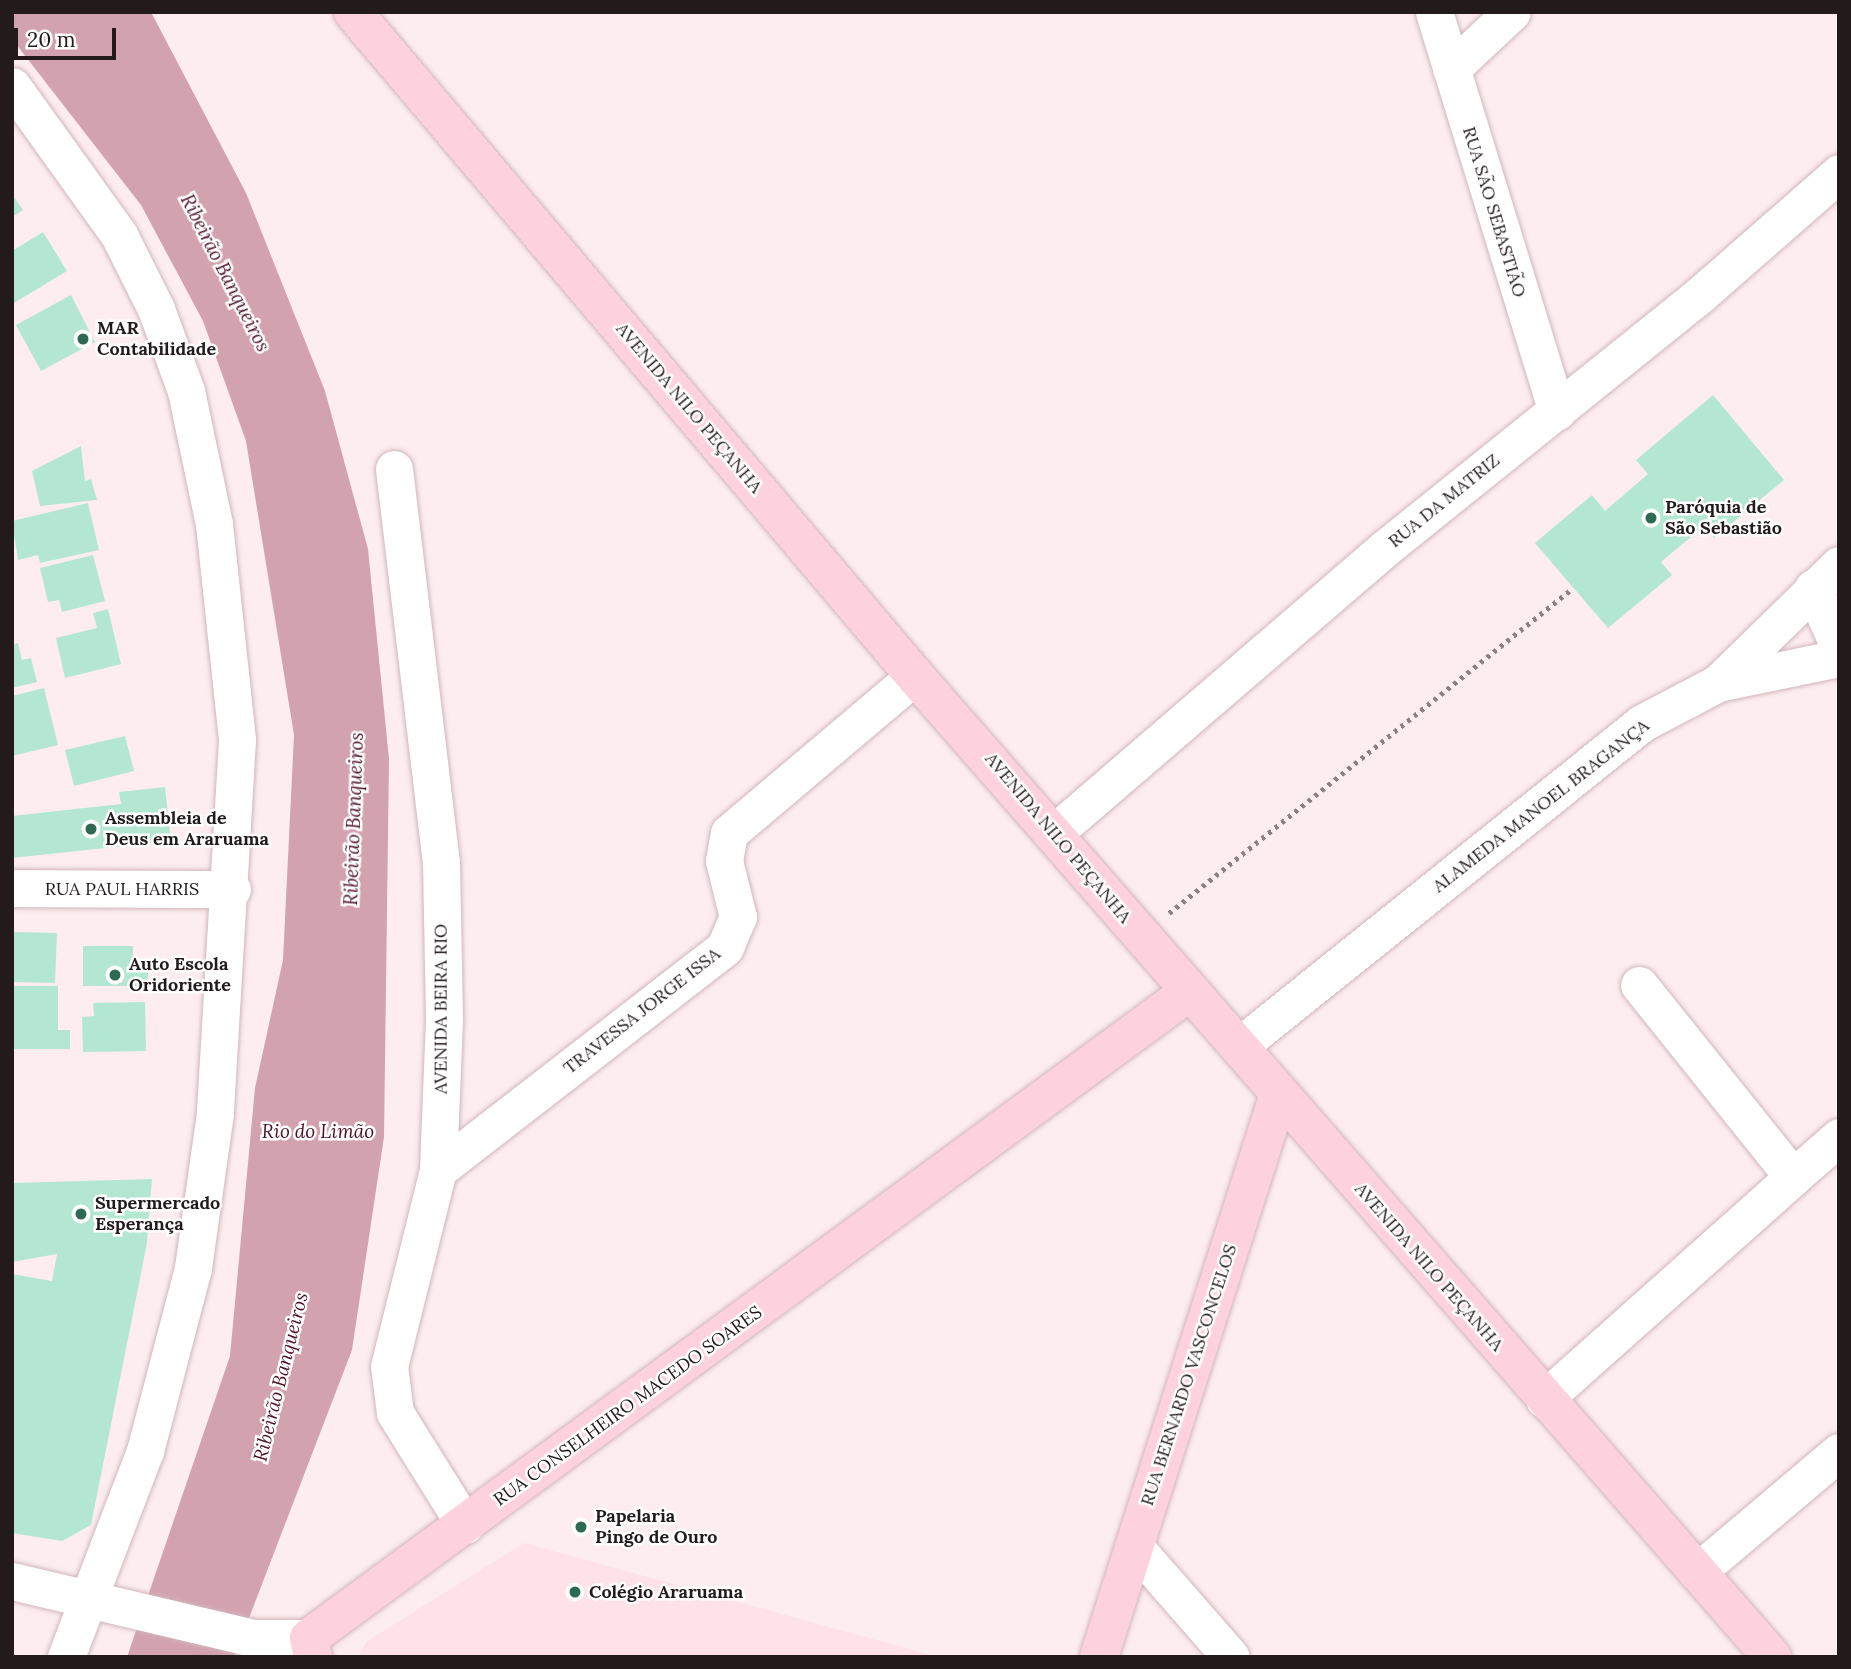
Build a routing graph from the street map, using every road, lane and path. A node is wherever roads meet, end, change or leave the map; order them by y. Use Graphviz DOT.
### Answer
graph roads {
  1 [pos="354,12"];
  2 [pos="1434,12"];
  3 [pos="1512,12"];
  4 [pos="1451,69"];
  5 [pos="12,86"];
  6 [pos="1839,173"];
  7 [pos="1557,411"];
  8 [pos="394,469"];
  9 [pos="1826,576"];
  10 [pos="1573,588"];
  11 [pos="1839,648"];
  12 [pos="1839,658"];
  13 [pos="915,676"];
  14 [pos="1718,683"];
  15 [pos="1054,834"];
  16 [pos="12,888"];
  17 [pos="232,889"];
  18 [pos="1141,936"];
  19 [pos="1639,985"];
  20 [pos="1189,992"];
  21 [pos="1239,1046"];
  22 [pos="1279,1094"];
  23 [pos="1839,1137"];
  24 [pos="438,1170"];
  25 [pos="1793,1177"];
  26 [pos="1544,1399"];
  27 [pos="1839,1452"];
  28 [pos="465,1525"];
  29 [pos="1133,1546"];
  30 [pos="1697,1572"];
  31 [pos="12,1581"];
  32 [pos="106,1602"];
  33 [pos="289,1646"];
  34 [pos="66,1657"];
  35 [pos="1099,1657"];
  36 [pos="1231,1657"];
  37 [pos="1772,1657"];
  1 -- 13 [label="main road, AVENIDA NILO PEÇANHA"];
  2 -- 4 [label="street, RUA SÃO SEBASTIÃO"];
  3 -- 4 [label="street"];
  4 -- 7 [label="street, RUA SÃO SEBASTIÃO"];
  5 -- 17 [label="street"];
  6 -- 7 [label="street, RUA DA MATRIZ"];
  7 -- 15 [label="street, RUA DA MATRIZ"];
  8 -- 24 [label="street, AVENIDA BEIRA RIO"];
  9 -- 11 [label="street"];
  9 -- 14 [label="street, ALAMEDA MANOEL BRAGANÇA"];
  10 -- 18 [label="path"];
  12 -- 14 [label="street"];
  13 -- 15 [label="main road, AVENIDA NILO PEÇANHA"];
  13 -- 24 [label="street, TRAVESSA JORGE ISSA"];
  14 -- 21 [label="street, ALAMEDA MANOEL BRAGANÇA"];
  15 -- 18 [label="main road, AVENIDA NILO PEÇANHA"];
  16 -- 17 [label="street, RUA PAUL HARRIS"];
  17 -- 32 [label="street"];
  18 -- 20 [label="main road, AVENIDA NILO PEÇANHA"];
  19 -- 25 [label="street"];
  20 -- 21 [label="main road, AVENIDA NILO PEÇANHA"];
  20 -- 28 [label="main road, RUA CONSELHEIRO MACEDO SOARES"];
  21 -- 22 [label="main road, AVENIDA NILO PEÇANHA"];
  22 -- 26 [label="main road, AVENIDA NILO PEÇANHA"];
  22 -- 29 [label="main road, RUA BERNARDO VASCONCELOS"];
  23 -- 25 [label="street"];
  24 -- 28 [label="street, AVENIDA BEIRA RIO"];
  25 -- 26 [label="street"];
  26 -- 30 [label="main road, AVENIDA NILO PEÇANHA"];
  27 -- 30 [label="street"];
  28 -- 33 [label="main road, RUA CONSELHEIRO MACEDO SOARES"];
  29 -- 35 [label="main road, RUA BERNARDO VASCONCELOS"];
  29 -- 36 [label="street"];
  30 -- 37 [label="main road, AVENIDA NILO PEÇANHA"];
  31 -- 32 [label="street, RUA CONSELHEIRO MACEDO SOARES"];
  32 -- 33 [label="street, RUA CONSELHEIRO MACEDO SOARES"];
  32 -- 34 [label="street"];
}
